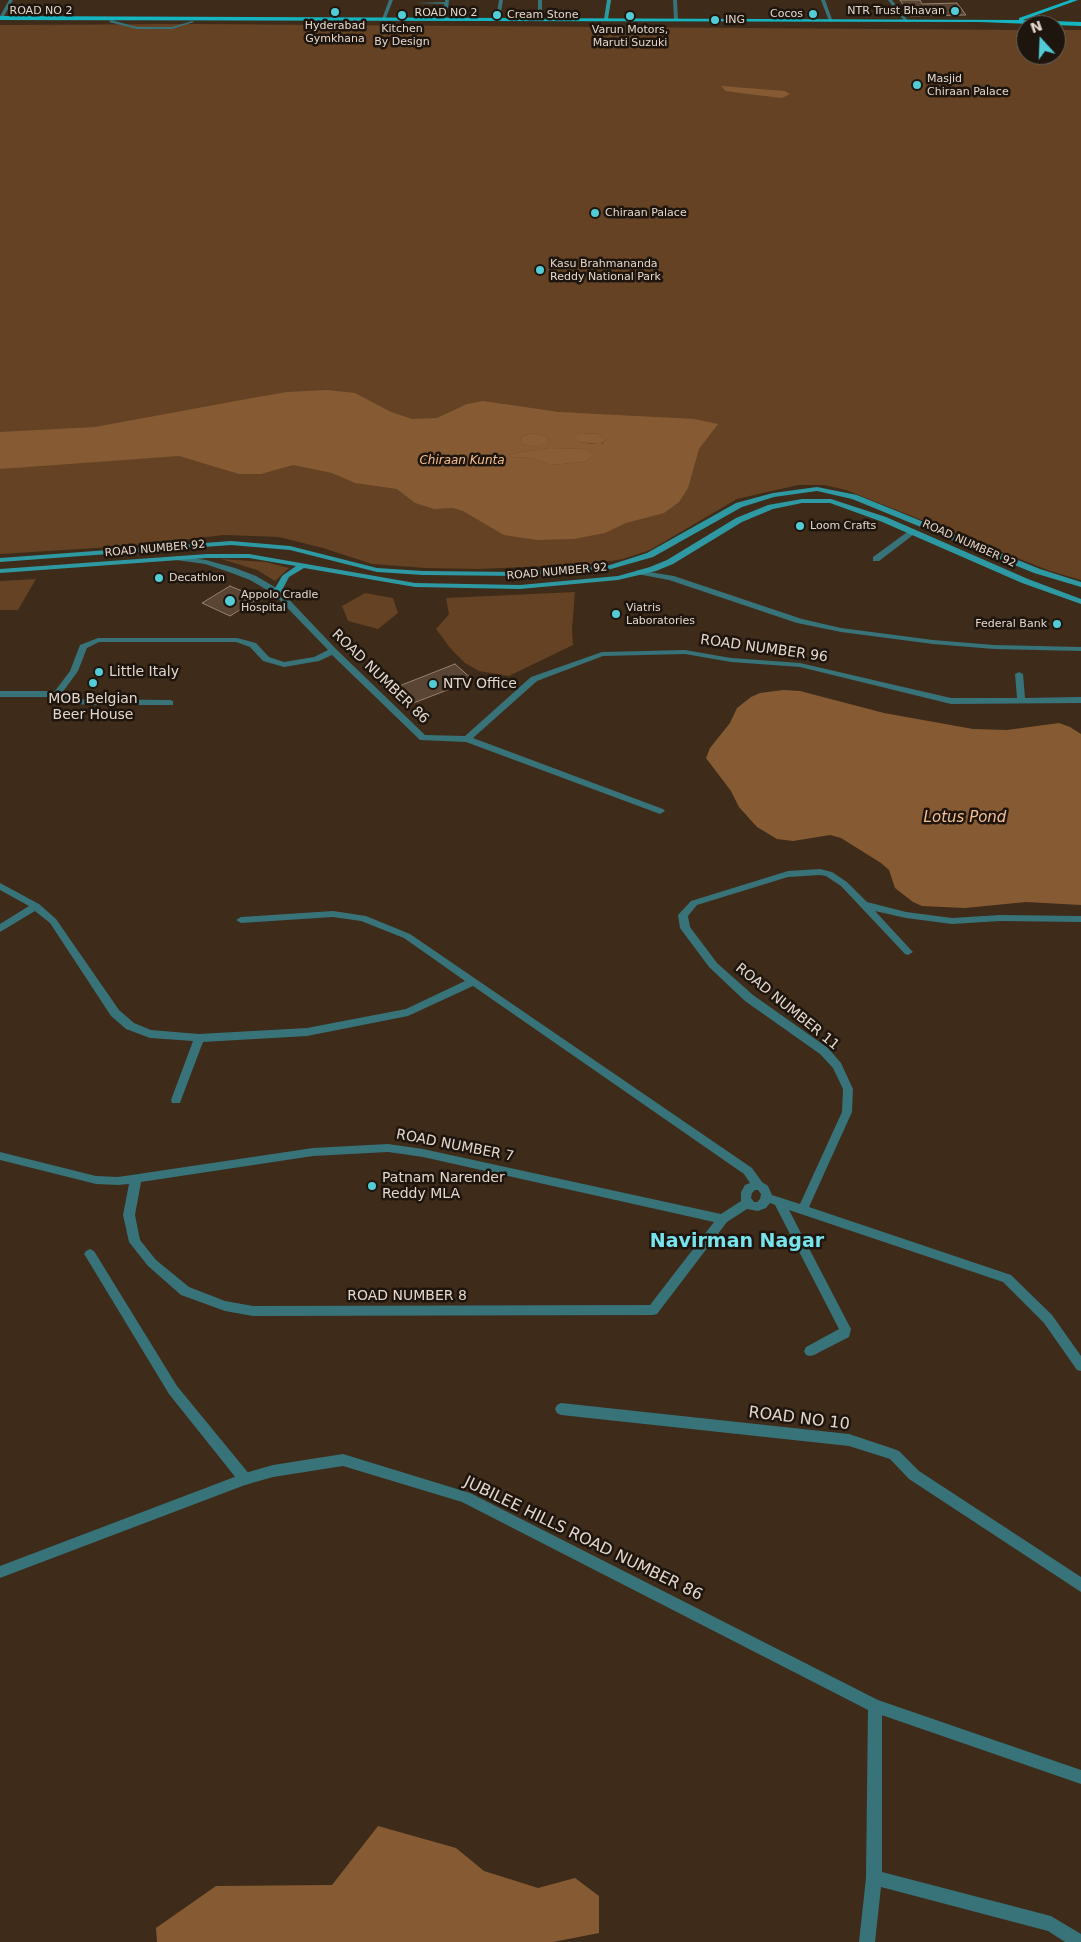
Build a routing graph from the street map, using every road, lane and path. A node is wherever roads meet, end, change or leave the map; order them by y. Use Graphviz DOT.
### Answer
graph roads {
  1 [pos="11,0"];
  2 [pos="391,0"];
  3 [pos="501,0"];
  4 [pos="540,0"];
  5 [pos="609,0"];
  6 [pos="675,0"];
  7 [pos="823,0"];
  8 [pos="890,0"];
  9 [pos="1075,0"];
  10 [pos="447,2"];
  11 [pos="418,3"];
  12 [pos="1081,4"];
  13 [pos="1035,15"];
  14 [pos="1052,15"];
  15 [pos="384,18"];
  16 [pos="445,18"];
  17 [pos="498,18"];
  18 [pos="540,18"];
  19 [pos="1016,18"];
  20 [pos="0,19"];
  21 [pos="606,19"];
  22 [pos="676,20"];
  23 [pos="980,20"];
  24 [pos="831,21"];
  25 [pos="907,21"];
  26 [pos="1014,21"];
  27 [pos="1066,23"];
  28 [pos="1081,24"];
  29 [pos="1066,25"];
  30 [pos="1002,26"];
  31 [pos="1016,26"];
  32 [pos="1081,27"];
  33 [pos="913,532"];
  34 [pos="179,558"];
  35 [pos="876,559"];
  36 [pos="0,560"];
  37 [pos="670,562"];
  38 [pos="302,566"];
  39 [pos="0,571"];
  40 [pos="640,572"];
  41 [pos="671,578"];
  42 [pos="1081,585"];
  43 [pos="277,592"];
  44 [pos="1081,602"];
  45 [pos="1081,649"];
  46 [pos="333,652"];
  47 [pos="1019,674"];
  48 [pos="0,694"];
  49 [pos="57,694"];
  50 [pos="1021,700"];
  51 [pos="1081,700"];
  52 [pos="170,703"];
  53 [pos="467,740"];
  54 [pos="660,811"];
  55 [pos="0,886"];
  56 [pos="864,905"];
  57 [pos="36,906"];
  58 [pos="1081,919"];
  59 [pos="241,920"];
  60 [pos="0,930"];
  61 [pos="908,952"];
  62 [pos="473,982"];
  63 [pos="199,1038"];
  64 [pos="176,1100"];
  65 [pos="0,1156"];
  66 [pos="136,1179"];
  67 [pos="758,1186"];
  68 [pos="774,1200"];
  69 [pos="748,1202"];
  70 [pos="803,1209"];
  71 [pos="723,1219"];
  72 [pos="90,1254"];
  73 [pos="810,1351"];
  74 [pos="1081,1366"];
  75 [pos="561,1409"];
  76 [pos="245,1479"];
  77 [pos="0,1572"];
  78 [pos="1081,1585"];
  79 [pos="875,1706"];
  80 [pos="1081,1777"];
  81 [pos="874,1878"];
  82 [pos="867,1942"];
  83 [pos="1080,1942"];
  1 -- 20 [label="street"];
  2 -- 15 [label="street"];
  3 -- 17 [label="street"];
  4 -- 18 [label="street"];
  5 -- 21 [label="main road"];
  6 -- 22 [label="street"];
  7 -- 24 [label="street"];
  8 -- 25 [label="street"];
  9 -- 13 [label="main road"];
  10 -- 11 [label="street"];
  10 -- 16 [label="street"];
  12 -- 14 [label="main road"];
  15 -- 16 [label="main road"];
  15 -- 20 [label="main road"];
  16 -- 17 [label="main road"];
  17 -- 18 [label="main road"];
  18 -- 21 [label="main road"];
  19 -- 23 [label="main road"];
  20 -- 30 [label="main road, ROAD NO 2"];
  21 -- 22 [label="main road"];
  22 -- 24 [label="main road"];
  23 -- 25 [label="main road"];
  23 -- 26 [label="main road"];
  24 -- 25 [label="main road"];
  26 -- 30 [label="main road"];
  27 -- 28 [label="main road"];
  29 -- 32 [label="main road"];
  30 -- 31 [label="main road"];
  33 -- 35 [label="street"];
  33 -- 37 [label="main road, ROAD NUMBER 92"];
  33 -- 44 [label="main road, ROAD NUMBER 92"];
  34 -- 38 [label="main road, ROAD NUMBER 92"];
  34 -- 39 [label="main road, ROAD NUMBER 92"];
  34 -- 43 [label="street, ROAD NUMBER 86"];
  36 -- 42 [label="main road, ROAD NUMBER 92"];
  37 -- 40 [label="main road, ROAD NUMBER 92"];
  37 -- 41 [label="street"];
  38 -- 40 [label="main road, ROAD NUMBER 92"];
  38 -- 43 [label="main road"];
  40 -- 41 [label="street"];
  41 -- 45 [label="street"];
  43 -- 46 [label="street, ROAD NUMBER 86"];
  46 -- 49 [label="street"];
  46 -- 53 [label="street, ROAD NUMBER 86"];
  47 -- 50 [label="street"];
  48 -- 49 [label="street"];
  49 -- 52 [label="street"];
  50 -- 51 [label="street, ROAD NUMBER 96"];
  50 -- 53 [label="street, ROAD NUMBER 96"];
  53 -- 54 [label="street, ROAD NUMBER 86"];
  55 -- 57 [label="street"];
  56 -- 58 [label="street"];
  56 -- 61 [label="street, ROAD NUMBER 11"];
  56 -- 70 [label="street, ROAD NUMBER 11"];
  57 -- 60 [label="street"];
  57 -- 63 [label="street"];
  59 -- 62 [label="street"];
  62 -- 63 [label="street"];
  62 -- 67 [label="street"];
  63 -- 64 [label="street"];
  65 -- 66 [label="street, ROAD NUMBER 7"];
  66 -- 71 [label="street, ROAD NUMBER 7"];
  66 -- 71 [label="street, ROAD NUMBER 8"];
  67 -- 68 [label="street"];
  67 -- 69 [label="street"];
  68 -- 69 [label="street"];
  68 -- 70 [label="street"];
  68 -- 73 [label="street"];
  69 -- 71 [label="street"];
  70 -- 74 [label="street"];
  72 -- 76 [label="street"];
  75 -- 78 [label="street, ROAD NO 10"];
  76 -- 77 [label="street, JUBILEE HILLS ROAD NUMBER 86"];
  76 -- 79 [label="street, JUBILEE HILLS ROAD NUMBER 86"];
  79 -- 80 [label="street, JUBILEE HILLS ROAD NUMBER 86"];
  79 -- 81 [label="street"];
  81 -- 82 [label="street"];
  81 -- 83 [label="street"];
}
